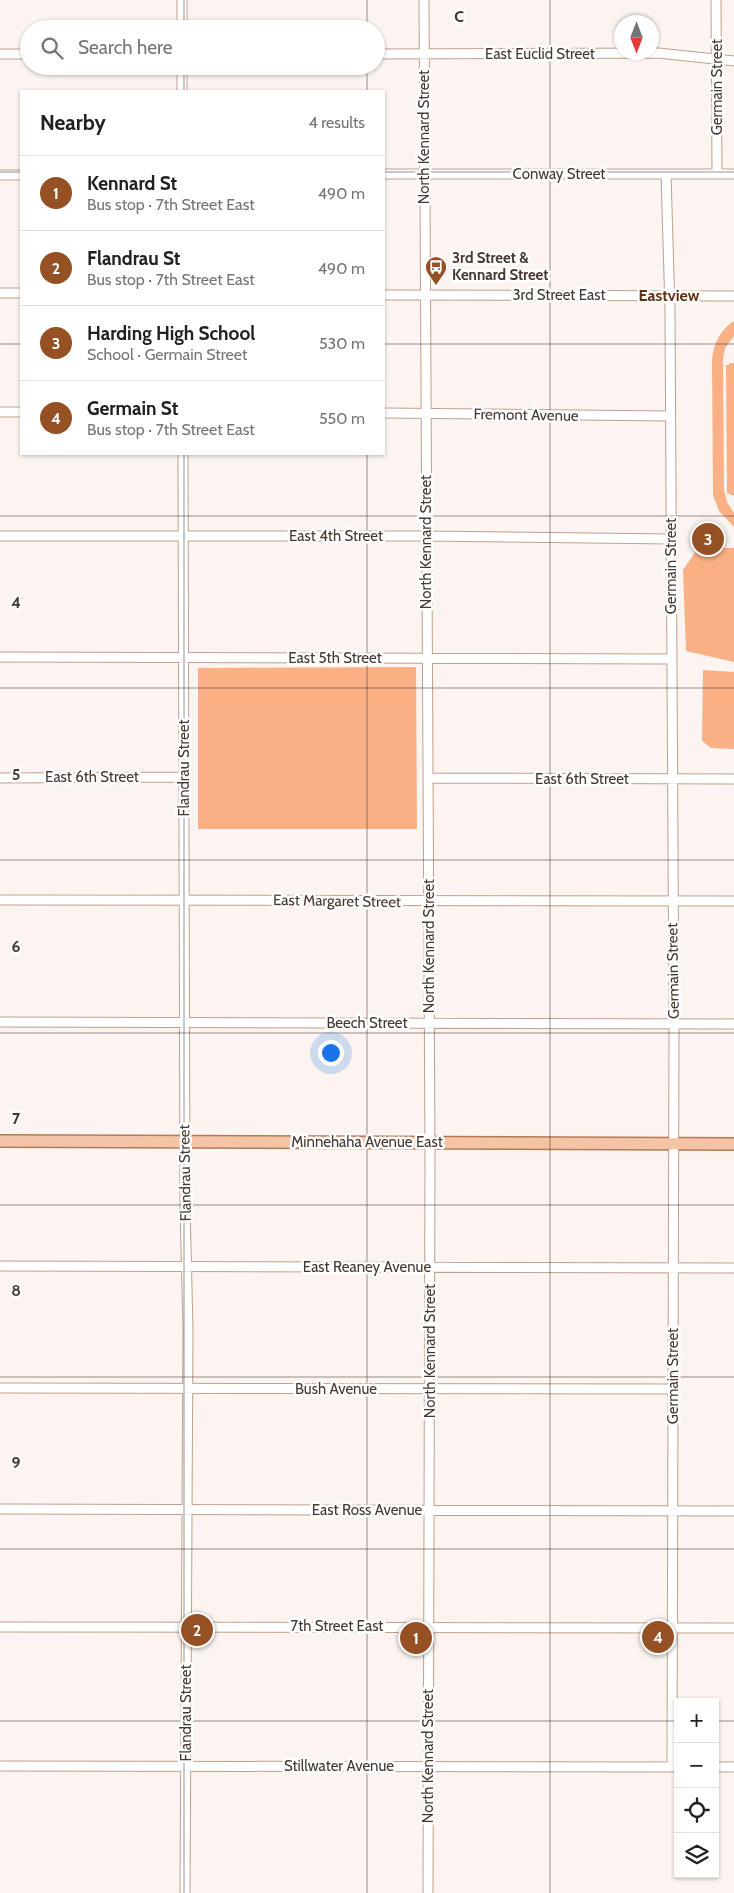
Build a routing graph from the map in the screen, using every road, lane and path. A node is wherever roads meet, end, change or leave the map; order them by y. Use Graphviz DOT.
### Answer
graph roads {
  1 [pos="182,0"];
  2 [pos="424,0"];
  3 [pos="716,0"];
  4 [pos="182,20"];
  5 [pos="0,54"];
  6 [pos="20,54"];
  7 [pos="385,54"];
  8 [pos="424,54"];
  9 [pos="717,58"];
  10 [pos="734,60"];
  11 [pos="182,75"];
  12 [pos="182,90"];
  13 [pos="385,174"];
  14 [pos="423,174"];
  15 [pos="666,174"];
  16 [pos="717,174"];
  17 [pos="734,174"];
  18 [pos="0,175"];
  19 [pos="20,175"];
  20 [pos="0,293"];
  21 [pos="20,293"];
  22 [pos="385,295"];
  23 [pos="425,296"];
  24 [pos="668,296"];
  25 [pos="734,296"];
  26 [pos="0,412"];
  27 [pos="20,412"];
  28 [pos="385,413"];
  29 [pos="426,414"];
  30 [pos="669,416"];
  31 [pos="183,455"];
  32 [pos="0,536"];
  33 [pos="183,536"];
  34 [pos="426,536"];
  35 [pos="671,539"];
  36 [pos="0,657"];
  37 [pos="183,657"];
  38 [pos="427,658"];
  39 [pos="671,659"];
  40 [pos="184,777"];
  41 [pos="0,778"];
  42 [pos="429,778"];
  43 [pos="672,779"];
  44 [pos="734,779"];
  45 [pos="184,899"];
  46 [pos="0,900"];
  47 [pos="429,901"];
  48 [pos="673,901"];
  49 [pos="734,902"];
  50 [pos="0,1022"];
  51 [pos="184,1023"];
  52 [pos="430,1024"];
  53 [pos="674,1024"];
  54 [pos="734,1024"];
  55 [pos="0,1141"];
  56 [pos="184,1142"];
  57 [pos="430,1142"];
  58 [pos="674,1144"];
  59 [pos="734,1144"];
  60 [pos="0,1266"];
  61 [pos="187,1267"];
  62 [pos="430,1267"];
  63 [pos="673,1268"];
  64 [pos="734,1268"];
  65 [pos="0,1388"];
  66 [pos="187,1388"];
  67 [pos="430,1389"];
  68 [pos="673,1389"];
  69 [pos="0,1509"];
  70 [pos="186,1510"];
  71 [pos="429,1511"];
  72 [pos="672,1511"];
  73 [pos="734,1511"];
  74 [pos="186,1626"];
  75 [pos="429,1626"];
  76 [pos="0,1627"];
  77 [pos="672,1627"];
  78 [pos="734,1628"];
  79 [pos="674,1743"];
  80 [pos="185,1765"];
  81 [pos="0,1766"];
  82 [pos="428,1766"];
  83 [pos="674,1767"];
  84 [pos="719,1767"];
  85 [pos="734,1767"];
  86 [pos="185,1893"];
  87 [pos="428,1893"];
  1 -- 4 [label="street"];
  2 -- 8 [label="street, North Kennard Street"];
  3 -- 9 [label="street, Germain Street"];
  5 -- 6 [label="street"];
  7 -- 8 [label="street, East Euclid Street"];
  8 -- 9 [label="street, East Euclid Street"];
  8 -- 14 [label="street, North Kennard Street"];
  9 -- 10 [label="street, East Euclid Street"];
  9 -- 16 [label="street, Germain Street"];
  11 -- 12 [label="street"];
  13 -- 14 [label="street, Conway Street"];
  14 -- 15 [label="street, Conway Street"];
  14 -- 23 [label="street, North Kennard Street"];
  15 -- 16 [label="street, Conway Street"];
  15 -- 24 [label="street, Germain Street"];
  16 -- 17 [label="street, Conway Street"];
  18 -- 19 [label="street"];
  20 -- 21 [label="street"];
  22 -- 23 [label="street, 3rd Street East"];
  23 -- 24 [label="street, 3rd Street East"];
  23 -- 29 [label="street, North Kennard Street"];
  24 -- 25 [label="street, 3rd Street East"];
  24 -- 30 [label="street, Germain Street"];
  26 -- 27 [label="street"];
  28 -- 29 [label="street, Fremont Avenue"];
  29 -- 30 [label="street, Fremont Avenue"];
  29 -- 34 [label="street, North Kennard Street"];
  30 -- 35 [label="street, Germain Street"];
  31 -- 33 [label="street, Flandrau Street"];
  32 -- 33 [label="street, East 4th Street"];
  33 -- 34 [label="street, East 4th Street"];
  33 -- 37 [label="street, Flandrau Street"];
  34 -- 35 [label="street, East 4th Street"];
  34 -- 38 [label="street, North Kennard Street"];
  35 -- 39 [label="street, Germain Street"];
  36 -- 37 [label="street, East 5th Street"];
  37 -- 38 [label="street, East 5th Street"];
  37 -- 40 [label="street, Flandrau Street"];
  38 -- 39 [label="street, East 5th Street"];
  38 -- 42 [label="street, North Kennard Street"];
  39 -- 43 [label="street, Germain Street"];
  40 -- 41 [label="street, East 6th Street"];
  40 -- 45 [label="street, Flandrau Street"];
  42 -- 43 [label="street, East 6th Street"];
  42 -- 47 [label="street, North Kennard Street"];
  43 -- 44 [label="street, East 6th Street"];
  43 -- 48 [label="street, Germain Street"];
  45 -- 46 [label="street, East Margaret Street"];
  45 -- 47 [label="street, East Margaret Street"];
  45 -- 51 [label="street, Flandrau Street"];
  47 -- 48 [label="street, East Margaret Street"];
  47 -- 52 [label="street, North Kennard Street"];
  48 -- 49 [label="street, East Margaret Street"];
  48 -- 53 [label="street, Germain Street"];
  50 -- 51 [label="street, Beech Street"];
  51 -- 52 [label="street, Beech Street"];
  51 -- 56 [label="street, Flandrau Street"];
  52 -- 53 [label="street, Beech Street"];
  52 -- 57 [label="street, North Kennard Street"];
  53 -- 54 [label="street, Beech Street"];
  53 -- 58 [label="street, Germain Street"];
  55 -- 56 [label="main road, Minnehaha Avenue East"];
  56 -- 57 [label="main road, Minnehaha Avenue East"];
  56 -- 61 [label="street, Flandrau Street"];
  57 -- 58 [label="main road, Minnehaha Avenue East"];
  57 -- 62 [label="street, North Kennard Street"];
  58 -- 59 [label="main road, Minnehaha Avenue East"];
  58 -- 63 [label="street, Germain Street"];
  60 -- 61 [label="street, East Reaney Avenue"];
  61 -- 62 [label="street, East Reaney Avenue"];
  61 -- 66 [label="street, Flandrau Street"];
  62 -- 63 [label="street, East Reaney Avenue"];
  62 -- 67 [label="street, North Kennard Street"];
  63 -- 64 [label="street, East Reaney Avenue"];
  63 -- 68 [label="street, Germain Street"];
  65 -- 66 [label="street, Bush Avenue"];
  66 -- 67 [label="street, Bush Avenue"];
  66 -- 70 [label="street, Flandrau Street"];
  67 -- 68 [label="street, Bush Avenue"];
  67 -- 71 [label="street, North Kennard Street"];
  68 -- 72 [label="street, Germain Street"];
  69 -- 70 [label="street, East Ross Avenue"];
  70 -- 71 [label="street, East Ross Avenue"];
  70 -- 74 [label="street, Flandrau Street"];
  71 -- 72 [label="street, East Ross Avenue"];
  71 -- 75 [label="street, North Kennard Street"];
  72 -- 73 [label="street, East Ross Avenue"];
  72 -- 77 [label="street, Germain Street"];
  74 -- 75 [label="street, 7th Street East"];
  74 -- 76 [label="street, 7th Street East"];
  74 -- 80 [label="street, Flandrau Street"];
  75 -- 77 [label="street, 7th Street East"];
  75 -- 82 [label="street, North Kennard Street"];
  77 -- 78 [label="street, 7th Street East"];
  77 -- 79 [label="street, Germain Street"];
  80 -- 81 [label="street, Stillwater Avenue"];
  80 -- 82 [label="street, Stillwater Avenue"];
  80 -- 86 [label="street, Flandrau Street"];
  82 -- 83 [label="street, Stillwater Avenue"];
  82 -- 87 [label="street, North Kennard Street"];
  84 -- 85 [label="street"];
}
